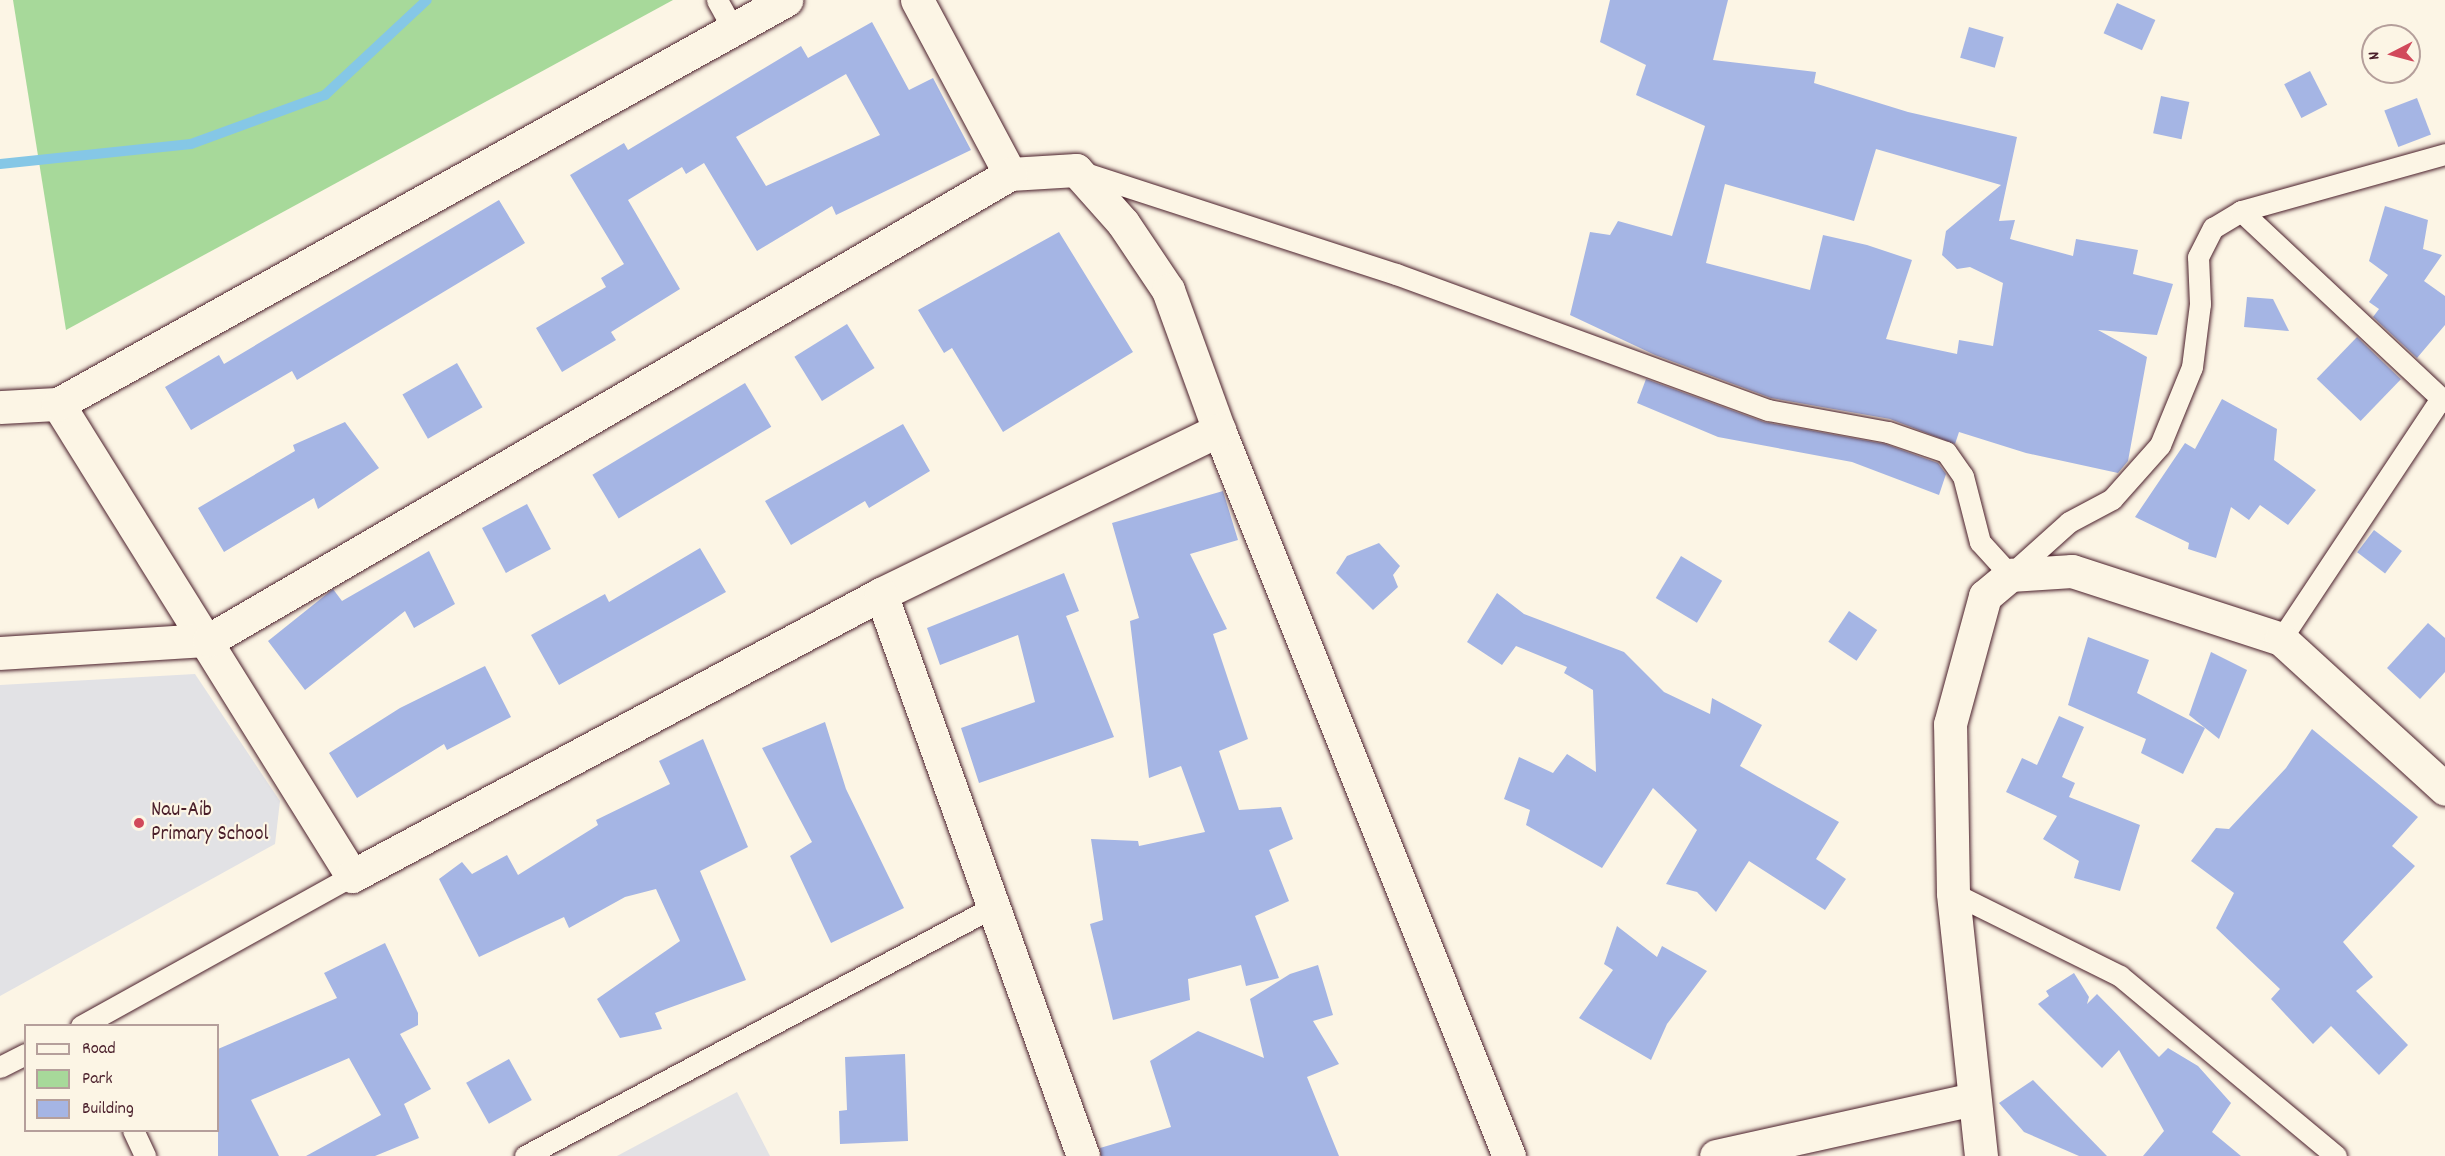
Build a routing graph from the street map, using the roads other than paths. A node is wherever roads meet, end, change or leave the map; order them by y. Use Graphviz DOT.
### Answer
graph roads {
  1 [pos="717,0"];
  2 [pos="786,0"];
  3 [pos="918,0"];
  4 [pos="733,29"];
  5 [pos="2445,154"];
  6 [pos="1076,170"];
  7 [pos="1010,174"];
  8 [pos="2241,211"];
  9 [pos="2443,400"];
  10 [pos="58,404"];
  11 [pos="0,406"];
  12 [pos="1219,430"];
  13 [pos="2010,575"];
  14 [pos="881,594"];
  15 [pos="2281,639"];
  16 [pos="209,640"];
  17 [pos="0,653"];
  18 [pos="2445,789"];
  19 [pos="352,876"];
  20 [pos="1953,893"];
  21 [pos="993,908"];
  22 [pos="85,1024"];
  23 [pos="24,1055"];
  24 [pos="0,1067"];
  25 [pos="1974,1099"];
  26 [pos="133,1132"];
  27 [pos="145,1156"];
  28 [pos="525,1156"];
  29 [pos="1083,1156"];
  30 [pos="1509,1156"];
  31 [pos="1716,1156"];
  32 [pos="1981,1156"];
  33 [pos="2336,1156"];
  1 -- 4 [label="lane"];
  2 -- 4 [label="street"];
  3 -- 7 [label="street"];
  4 -- 10 [label="street"];
  5 -- 8 [label="lane"];
  6 -- 7 [label="street"];
  6 -- 12 [label="street"];
  6 -- 13 [label="lane"];
  7 -- 16 [label="street"];
  8 -- 9 [label="lane"];
  8 -- 13 [label="lane"];
  9 -- 15 [label="lane"];
  10 -- 11 [label="street"];
  10 -- 16 [label="street"];
  12 -- 14 [label="street"];
  12 -- 30 [label="street"];
  13 -- 15 [label="street"];
  13 -- 20 [label="street"];
  14 -- 19 [label="street"];
  14 -- 21 [label="street"];
  15 -- 18 [label="street"];
  16 -- 17 [label="street"];
  16 -- 19 [label="street"];
  19 -- 22 [label="lane"];
  20 -- 25 [label="street"];
  20 -- 33 [label="lane"];
  21 -- 28 [label="lane"];
  21 -- 29 [label="street"];
  23 -- 24 [label="lane"];
  25 -- 31 [label="street"];
  25 -- 32 [label="street"];
  26 -- 27 [label="lane"];
}
